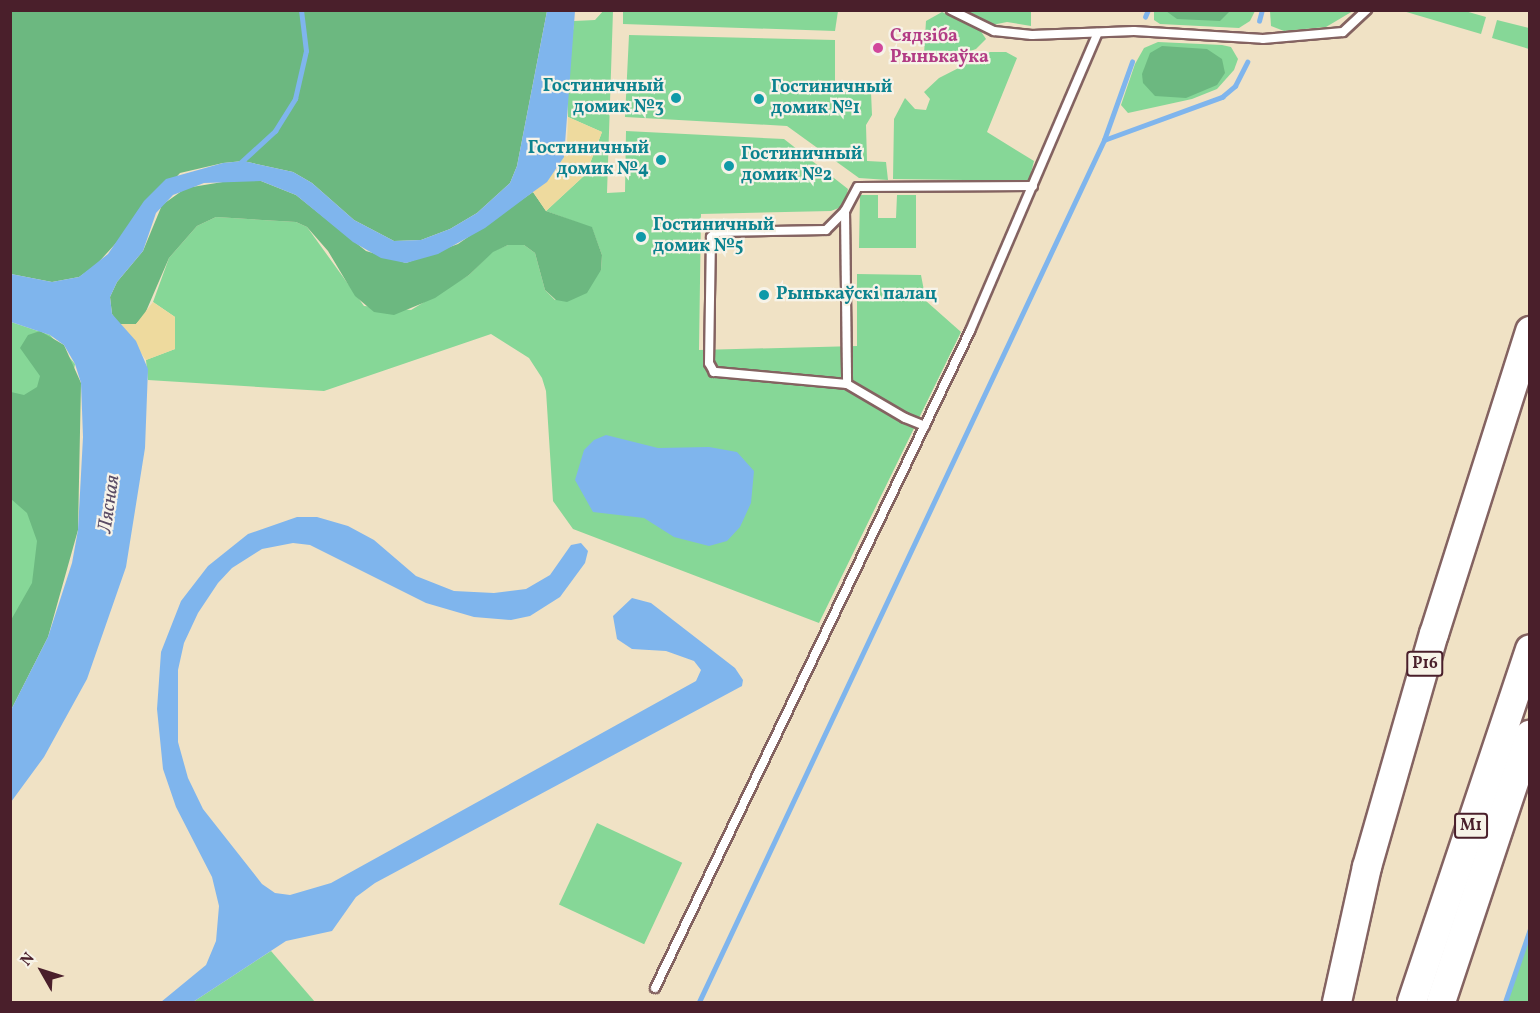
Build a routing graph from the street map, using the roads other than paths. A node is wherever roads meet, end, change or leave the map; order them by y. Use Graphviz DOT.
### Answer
graph roads {
  1 [pos="951,10"];
  2 [pos="1367,10"];
  3 [pos="1098,33"];
  4 [pos="1033,186"];
  5 [pos="845,211"];
  6 [pos="1530,331"];
  7 [pos="847,384"];
  8 [pos="925,426"];
  9 [pos="1530,649"];
  10 [pos="1530,734"];
  11 [pos="655,988"];
  12 [pos="1337,1002"];
  13 [pos="1412,1002"];
  14 [pos="1441,1002"];
  1 -- 3 [label="lane"];
  2 -- 3 [label="lane"];
  3 -- 4 [label="lane"];
  4 -- 5 [label="lane"];
  4 -- 8 [label="lane"];
  5 -- 7 [label="lane"];
  5 -- 7 [label="lane"];
  6 -- 12 [label="highway, Р16"];
  7 -- 8 [label="lane"];
  8 -- 11 [label="lane"];
  9 -- 13 [label="highway, М1"];
  10 -- 14 [label="highway, М1"];
}
